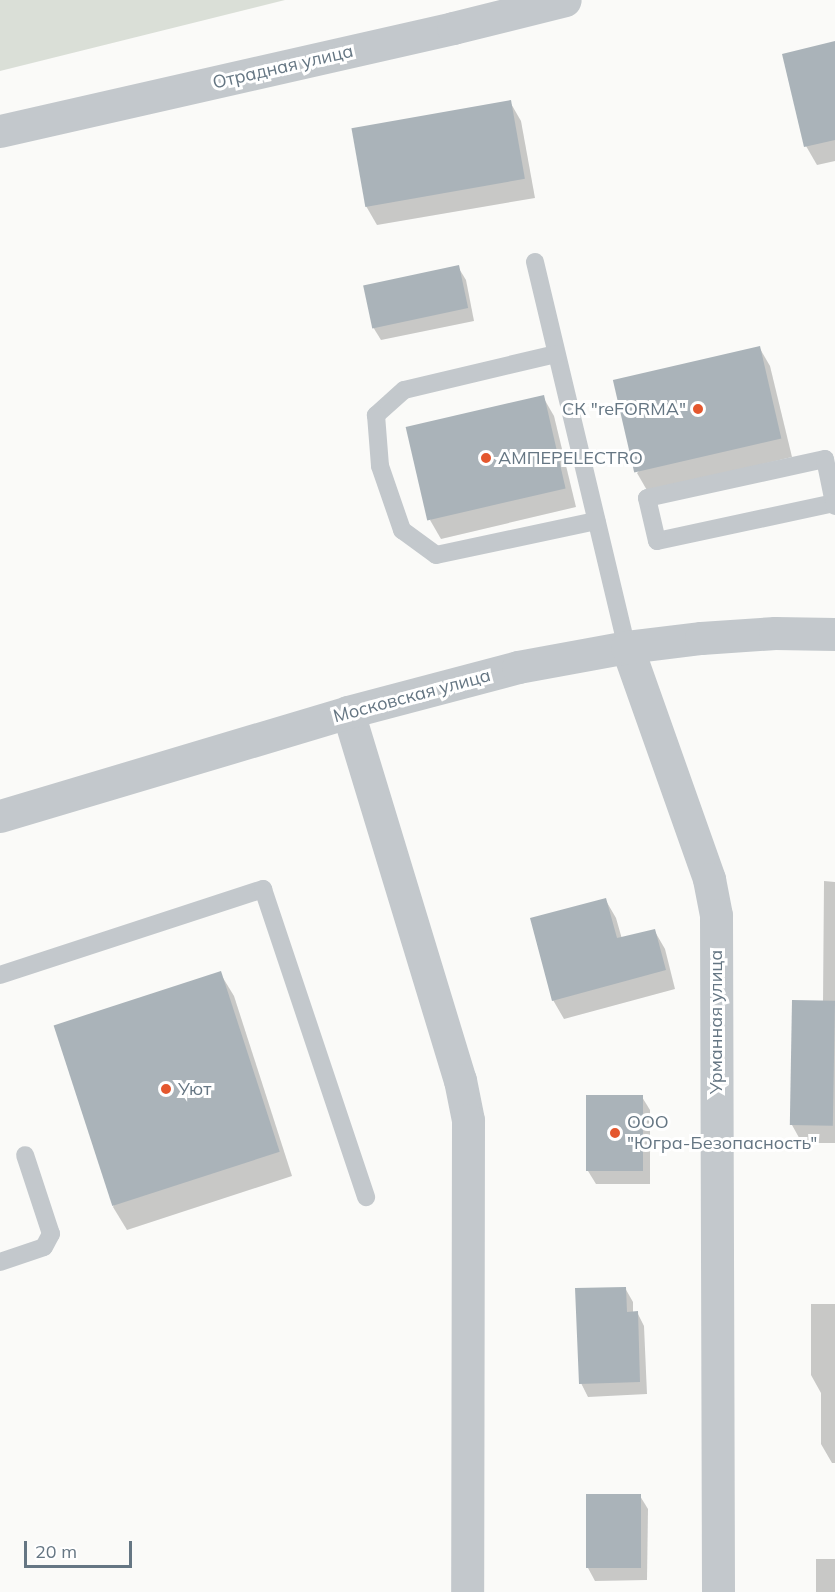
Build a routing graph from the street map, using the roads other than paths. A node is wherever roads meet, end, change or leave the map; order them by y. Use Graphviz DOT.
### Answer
graph roads {
  1 [pos="565,0"];
  2 [pos="0,131"];
  3 [pos="535,262"];
  4 [pos="556,354"];
  5 [pos="835,504"];
  6 [pos="596,521"];
  7 [pos="835,634"];
  8 [pos="627,646"];
  9 [pos="348,712"];
  10 [pos="0,816"];
  11 [pos="0,975"];
  12 [pos="25,1155"];
  13 [pos="366,1197"];
  14 [pos="0,1262"];
  15 [pos="467,1592"];
  16 [pos="718,1592"];
  1 -- 2 [label="street, Отрадная улица"];
  3 -- 4 [label="lane"];
  4 -- 6 [label="lane"];
  4 -- 6 [label="lane"];
  5 -- 5 [label="lane"];
  6 -- 8 [label="lane"];
  7 -- 8 [label="street, Московская улица"];
  8 -- 9 [label="street, Московская улица"];
  8 -- 16 [label="street, Урманная улица"];
  9 -- 10 [label="street, Московская улица"];
  9 -- 15 [label="street"];
  11 -- 13 [label="lane"];
  12 -- 14 [label="lane"];
}
